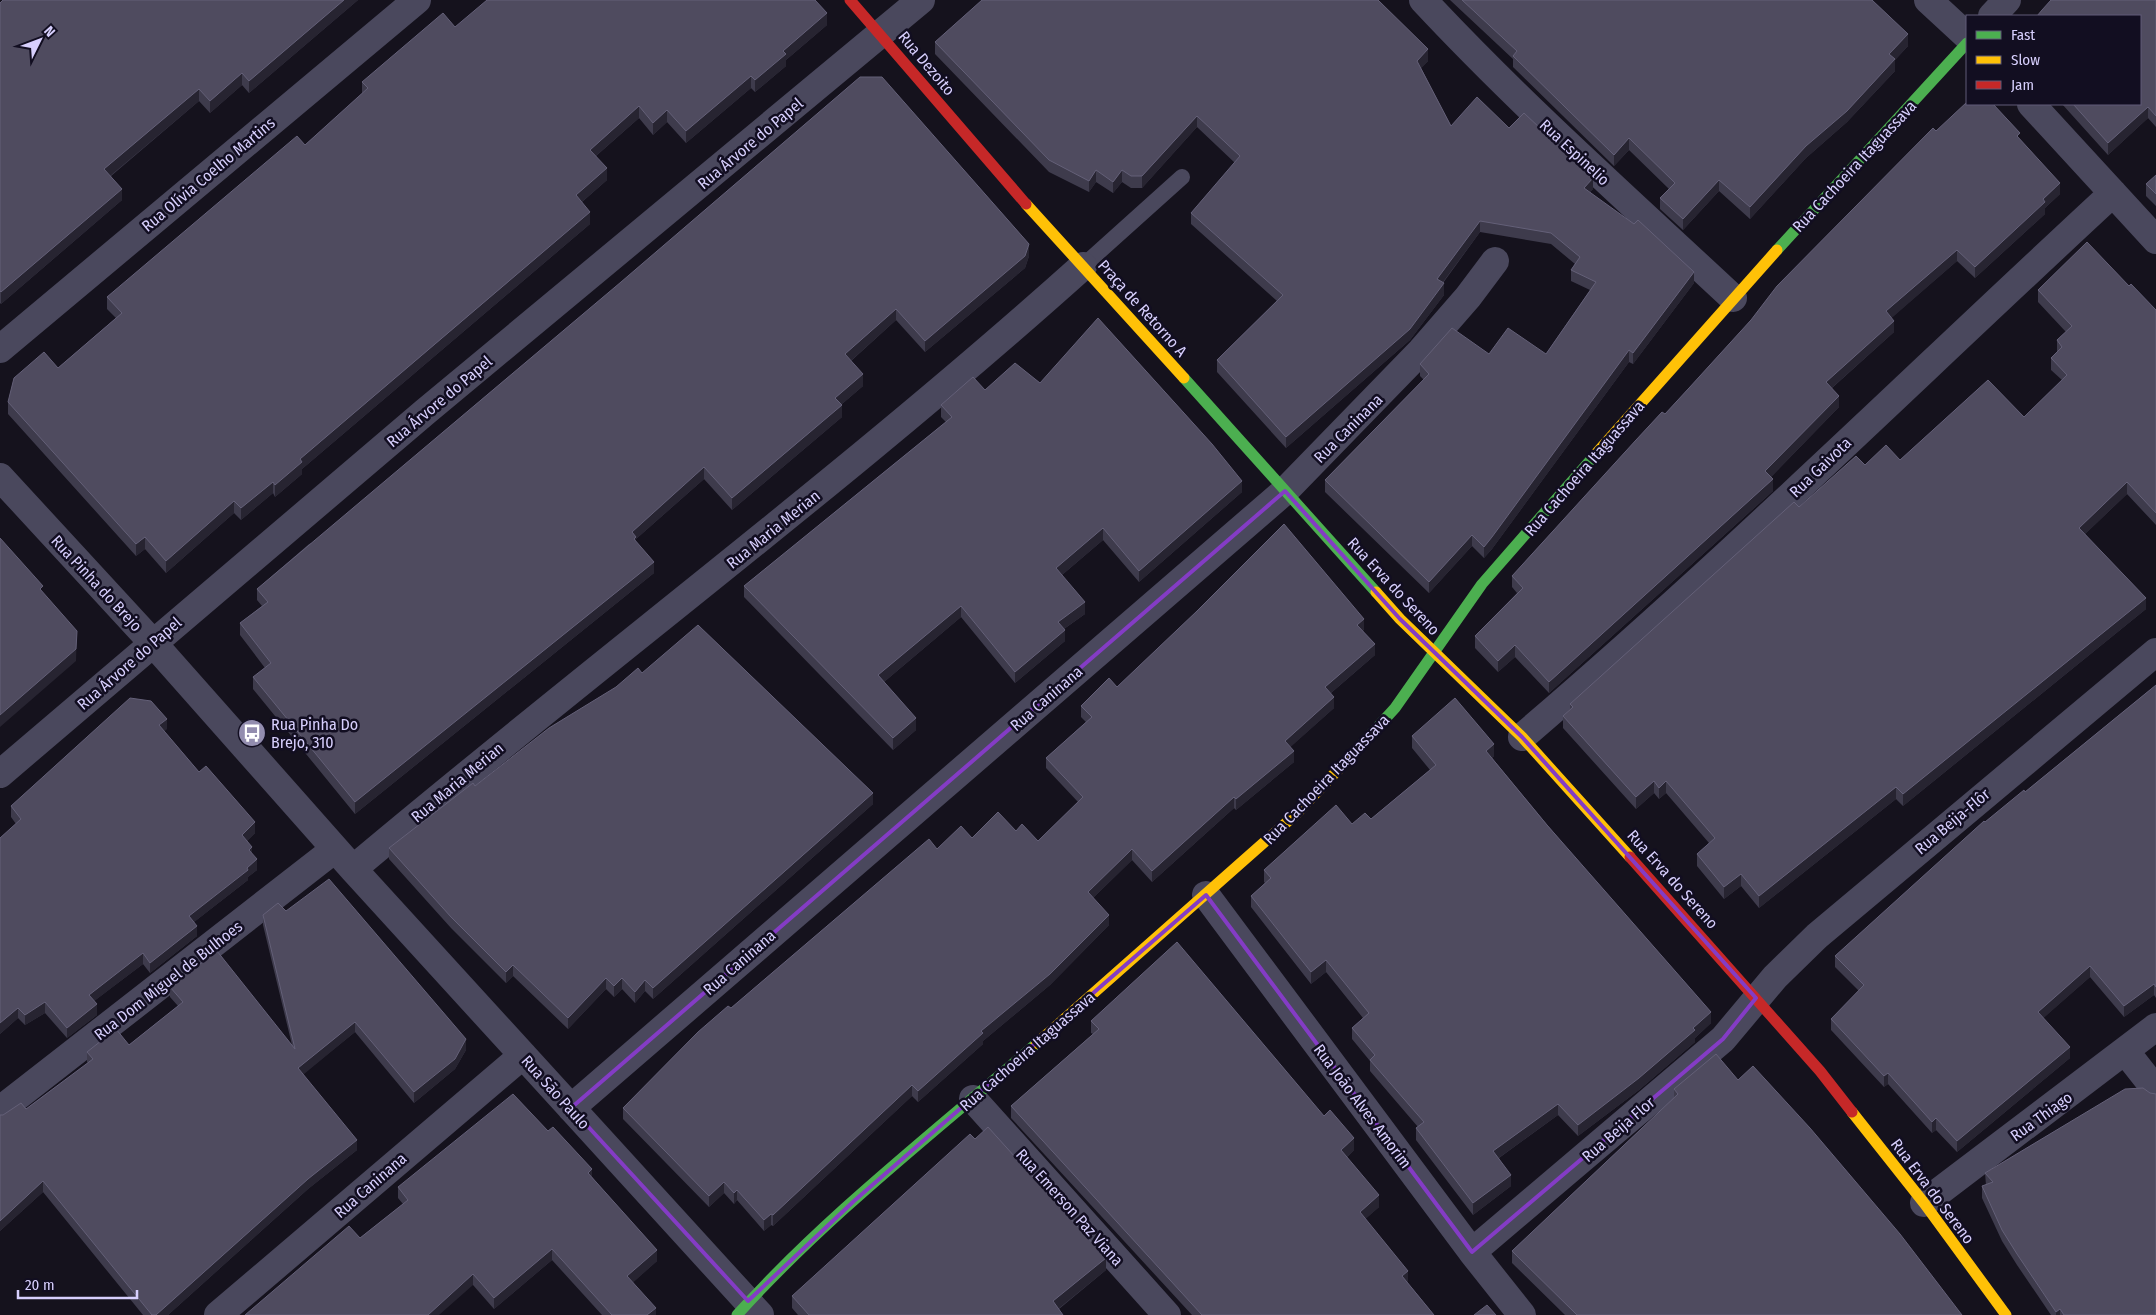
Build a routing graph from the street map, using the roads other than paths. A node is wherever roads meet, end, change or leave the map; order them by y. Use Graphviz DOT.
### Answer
graph roads {
  1 [pos="417,0"];
  2 [pos="850,0"];
  3 [pos="921,0"];
  4 [pos="1423,0"];
  5 [pos="1928,0"];
  6 [pos="2007,0"];
  7 [pos="1993,15"];
  8 [pos="881,34"];
  9 [pos="1966,35"];
  10 [pos="1966,44"];
  11 [pos="2032,105"];
  12 [pos="976,147"];
  13 [pos="1182,177"];
  14 [pos="2113,193"];
  15 [pos="2156,240"];
  16 [pos="1495,261"];
  17 [pos="1083,266"];
  18 [pos="1733,298"];
  19 [pos="0,348"];
  20 [pos="0,477"];
  21 [pos="1285,491"];
  22 [pos="152,642"];
  23 [pos="1433,652"];
  24 [pos="2156,652"];
  25 [pos="1522,737"];
  26 [pos="0,774"];
  27 [pos="336,849"];
  28 [pos="353,868"];
  29 [pos="1206,895"];
  30 [pos="1756,998"];
  31 [pos="2156,1027"];
  32 [pos="2126,1052"];
  33 [pos="523,1055"];
  34 [pos="2156,1090"];
  35 [pos="973,1099"];
  36 [pos="571,1108"];
  37 [pos="0,1110"];
  38 [pos="1924,1203"];
  39 [pos="1472,1252"];
  40 [pos="748,1310"];
  41 [pos="218,1315"];
  42 [pos="1167,1315"];
  43 [pos="1522,1315"];
  44 [pos="2006,1315"];
  1 -- 19 [label="street, Rua Olívia Coelho Martins"];
  2 -- 8 [label="street, Rua Dezoito"];
  3 -- 8 [label="street, Rua Árvore do Papel"];
  4 -- 18 [label="street, Rua Espinelio"];
  5 -- 9 [label="street"];
  6 -- 7 [label="street"];
  8 -- 12 [label="street, Rua Dezoito"];
  8 -- 22 [label="street, Rua Árvore do Papel"];
  10 -- 18 [label="street, Rua Cachoeira Itaguassava"];
  11 -- 14 [label="street"];
  12 -- 17 [label="street, Praça de Retorno A"];
  13 -- 17 [label="lane, Rua Maria Merian"];
  14 -- 15 [label="street"];
  14 -- 25 [label="street, Rua Gaivota"];
  16 -- 21 [label="street, Rua Caninana"];
  17 -- 21 [label="street, Praça de Retorno A"];
  17 -- 28 [label="street, Rua Maria Merian"];
  18 -- 23 [label="street, Rua Cachoeira Itaguassava"];
  20 -- 22 [label="street, Rua Pinha do Brejo"];
  21 -- 23 [label="street, Rua Erva do Sereno"];
  21 -- 36 [label="street, Rua Caninana"];
  22 -- 26 [label="street, Rua Árvore do Papel"];
  22 -- 27 [label="street, Rua Pinha do Brejo"];
  23 -- 25 [label="street, Rua Erva do Sereno"];
  23 -- 29 [label="street, Rua Cachoeira Itaguassava"];
  24 -- 30 [label="street, Rua Beija-Flôr"];
  25 -- 30 [label="street, Rua Erva do Sereno"];
  27 -- 28 [label="street, Rua Pinha do Brejo"];
  27 -- 37 [label="street, Rua Dom Miguel de Bulhoes"];
  28 -- 33 [label="street, Rua São Paulo"];
  29 -- 35 [label="street, Rua Cachoeira Itaguassava"];
  29 -- 39 [label="street, Rua João Alves Amorim"];
  30 -- 38 [label="street, Rua Erva do Sereno"];
  30 -- 39 [label="street, Rua Beija Flor"];
  31 -- 32 [label="street, Rua Thiago"];
  32 -- 34 [label="street"];
  32 -- 38 [label="street, Rua Thiago"];
  33 -- 36 [label="street, Rua São Paulo"];
  33 -- 41 [label="street, Rua Caninana"];
  35 -- 40 [label="street, Rua Cachoeira Itaguassava"];
  35 -- 42 [label="street, Rua Emerson Paz Viana"];
  36 -- 40 [label="street, Rua São Paulo"];
  38 -- 44 [label="street, Rua Erva do Sereno"];
  39 -- 43 [label="street, Rua João Alves Amorim"];
}
